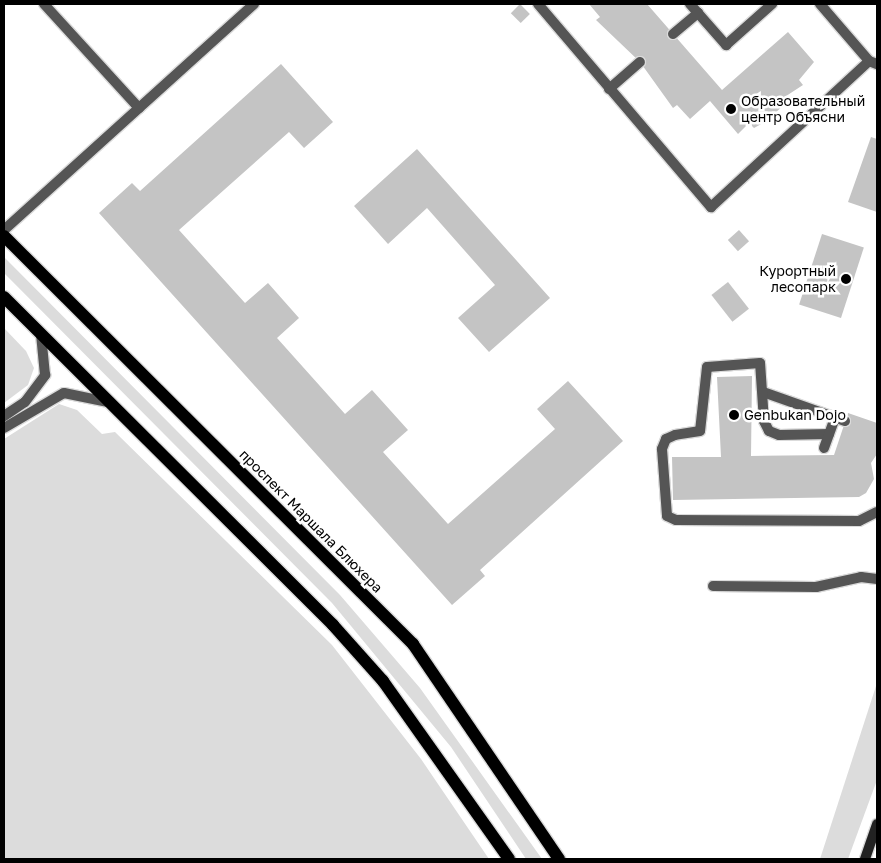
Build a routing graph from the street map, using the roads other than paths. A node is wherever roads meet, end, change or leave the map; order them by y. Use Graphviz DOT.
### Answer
graph roads {
  1 [pos="44,4"];
  2 [pos="254,4"];
  3 [pos="538,4"];
  4 [pos="690,4"];
  5 [pos="772,4"];
  6 [pos="820,4"];
  7 [pos="698,13"];
  8 [pos="673,34"];
  9 [pos="640,62"];
  10 [pos="873,62"];
  11 [pos="609,90"];
  12 [pos="139,108"];
  13 [pos="4,230"];
  14 [pos="4,236"];
  15 [pos="4,297"];
  16 [pos="41,334"];
  17 [pos="763,392"];
  18 [pos="108,402"];
  19 [pos="4,416"];
  20 [pos="4,428"];
  21 [pos="829,434"];
  22 [pos="824,448"];
  23 [pos="877,512"];
  24 [pos="877,579"];
  25 [pos="713,586"];
  26 [pos="877,824"];
  27 [pos="509,859"];
  28 [pos="559,859"];
  29 [pos="865,859"];
  1 -- 12 [label="lane"];
  2 -- 12 [label="lane"];
  3 -- 11 [label="lane"];
  4 -- 7 [label="lane"];
  5 -- 7 [label="lane"];
  6 -- 10 [label="lane"];
  7 -- 8 [label="lane"];
  9 -- 11 [label="lane"];
  10 -- 11 [label="lane"];
  12 -- 13 [label="lane"];
  14 -- 28 [label="main road, проспект Маршала Блюхера"];
  15 -- 16 [label="main road"];
  16 -- 18 [label="main road"];
  16 -- 19 [label="lane"];
  17 -- 21 [label="lane"];
  17 -- 21 [label="lane"];
  17 -- 23 [label="lane"];
  18 -- 20 [label="lane"];
  18 -- 27 [label="main road"];
  21 -- 22 [label="lane"];
  24 -- 25 [label="lane"];
  26 -- 29 [label="street"];
}
